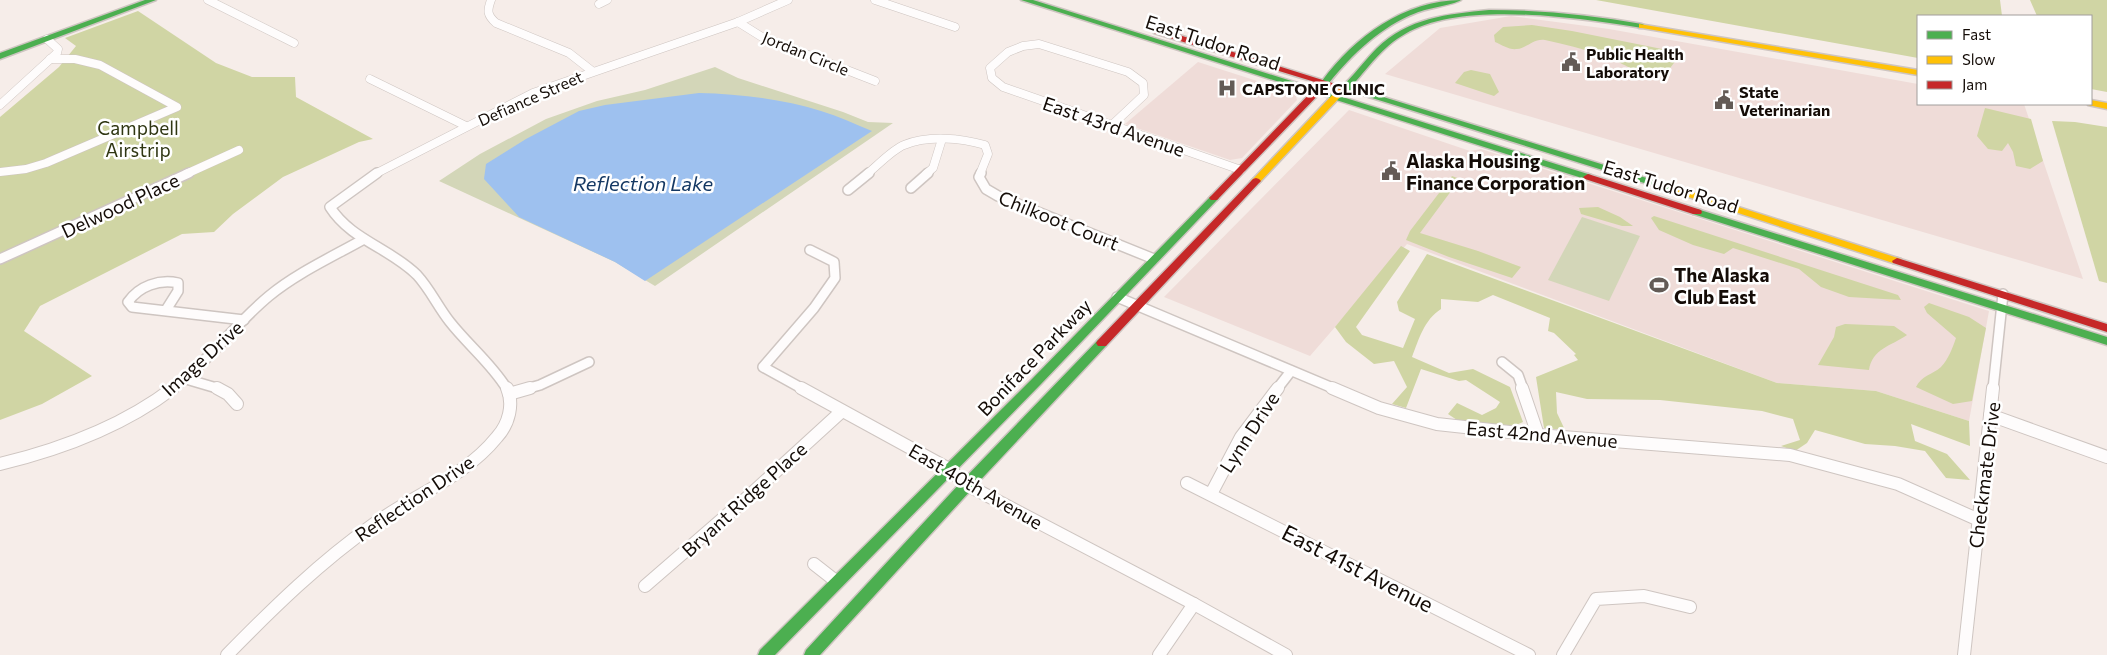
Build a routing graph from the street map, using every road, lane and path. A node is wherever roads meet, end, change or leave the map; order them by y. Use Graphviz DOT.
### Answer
graph roads {
  1 [pos="152,0"];
  2 [pos="208,0"];
  3 [pos="491,0"];
  4 [pos="607,0"];
  5 [pos="786,0"];
  6 [pos="875,0"];
  7 [pos="1025,0"];
  8 [pos="1055,0"];
  9 [pos="1457,0"];
  10 [pos="1551,2"];
  11 [pos="599,4"];
  12 [pos="738,22"];
  13 [pos="955,27"];
  14 [pos="47,39"];
  15 [pos="294,43"];
  16 [pos="0,56"];
  17 [pos="50,60"];
  18 [pos="1917,65"];
  19 [pos="592,71"];
  20 [pos="1917,73"];
  21 [pos="370,79"];
  22 [pos="875,81"];
  23 [pos="1326,82"];
  24 [pos="1346,87"];
  25 [pos="1316,92"];
  26 [pos="2092,94"];
  27 [pos="2107,96"];
  28 [pos="1335,98"];
  29 [pos="2092,103"];
  30 [pos="0,105"];
  31 [pos="2107,106"];
  32 [pos="1112,125"];
  33 [pos="466,126"];
  34 [pos="942,139"];
  35 [pos="240,150"];
  36 [pos="1241,170"];
  37 [pos="0,172"];
  38 [pos="911,188"];
  39 [pos="848,190"];
  40 [pos="364,239"];
  41 [pos="810,250"];
  42 [pos="1154,259"];
  43 [pos="0,260"];
  44 [pos="2003,294"];
  45 [pos="1117,297"];
  46 [pos="1138,306"];
  47 [pos="2002,308"];
  48 [pos="166,310"];
  49 [pos="244,320"];
  50 [pos="2107,328"];
  51 [pos="2107,342"];
  52 [pos="589,362"];
  53 [pos="1502,362"];
  54 [pos="1290,371"];
  55 [pos="186,379"];
  56 [pos="510,394"];
  57 [pos="237,404"];
  58 [pos="842,410"];
  59 [pos="1990,415"];
  60 [pos="1538,435"];
  61 [pos="2107,457"];
  62 [pos="0,464"];
  63 [pos="949,469"];
  64 [pos="1186,483"];
  65 [pos="967,485"];
  66 [pos="1211,494"];
  67 [pos="1978,520"];
  68 [pos="814,564"];
  69 [pos="837,582"];
  70 [pos="645,586"];
  71 [pos="1194,604"];
  72 [pos="1690,607"];
  73 [pos="226,655"];
  74 [pos="764,655"];
  75 [pos="811,655"];
  76 [pos="1159,655"];
  77 [pos="1286,655"];
  78 [pos="1528,655"];
  79 [pos="1563,655"];
  80 [pos="1964,655"];
  1 -- 14 [label="main road"];
  2 -- 15 [label="street"];
  3 -- 19 [label="street"];
  4 -- 11 [label="street"];
  5 -- 12 [label="street, Defiance Street"];
  6 -- 13 [label="street"];
  7 -- 25 [label="main road, East Tudor Road"];
  8 -- 23 [label="main road, East Tudor Road"];
  9 -- 23 [label="main road, Boniface Parkway"];
  10 -- 18 [label="main road"];
  12 -- 19 [label="street, Defiance Street"];
  12 -- 22 [label="street, Jordan Circle"];
  14 -- 16 [label="main road"];
  14 -- 17 [label="street"];
  17 -- 30 [label="street"];
  17 -- 37 [label="street"];
  19 -- 33 [label="street, Defiance Street"];
  20 -- 24 [label="main road"];
  21 -- 33 [label="street"];
  23 -- 24 [label="main road, East Tudor Road"];
  23 -- 25 [label="main road, Boniface Parkway"];
  24 -- 28 [label="main road"];
  24 -- 44 [label="main road, East Tudor Road"];
  25 -- 28 [label="main road, East Tudor Road"];
  25 -- 36 [label="main road, Boniface Parkway"];
  26 -- 27 [label="main road"];
  28 -- 46 [label="main road"];
  28 -- 47 [label="main road, East Tudor Road"];
  29 -- 31 [label="main road"];
  32 -- 32 [label="street, East 43rd Avenue"];
  32 -- 36 [label="street, East 43rd Avenue"];
  33 -- 40 [label="street, Defiance Street"];
  34 -- 38 [label="street"];
  34 -- 39 [label="street, Chilkoot Court"];
  34 -- 42 [label="street, Chilkoot Court"];
  35 -- 43 [label="street, Delwood Place"];
  36 -- 42 [label="main road, Boniface Parkway"];
  40 -- 49 [label="street, Image Drive"];
  40 -- 56 [label="street"];
  41 -- 58 [label="street, East 40th Avenue"];
  42 -- 45 [label="main road, Boniface Parkway"];
  44 -- 47 [label="street, Checkmate Drive"];
  44 -- 50 [label="main road, East Tudor Road"];
  45 -- 46 [label="street, East 42nd Avenue"];
  45 -- 63 [label="main road, Boniface Parkway"];
  46 -- 54 [label="street, East 42nd Avenue"];
  46 -- 65 [label="main road"];
  47 -- 51 [label="main road, East Tudor Road"];
  47 -- 59 [label="street, Checkmate Drive"];
  48 -- 48 [label="street"];
  48 -- 49 [label="street"];
  49 -- 55 [label="street, Image Drive"];
  52 -- 56 [label="street"];
  53 -- 60 [label="street"];
  54 -- 60 [label="street, East 42nd Avenue"];
  54 -- 66 [label="street, Lynn Drive"];
  55 -- 57 [label="street"];
  55 -- 62 [label="street, Image Drive"];
  56 -- 73 [label="street, Reflection Drive"];
  58 -- 63 [label="street, East 40th Avenue"];
  58 -- 70 [label="street, Bryant Ridge Place"];
  59 -- 61 [label="street"];
  59 -- 67 [label="street, Checkmate Drive"];
  60 -- 67 [label="street, East 42nd Avenue"];
  63 -- 65 [label="street, East 40th Avenue"];
  63 -- 69 [label="main road, Boniface Parkway"];
  64 -- 66 [label="street, East 41st Avenue"];
  65 -- 71 [label="street, East 40th Avenue"];
  65 -- 75 [label="main road"];
  66 -- 78 [label="street, East 41st Avenue"];
  67 -- 80 [label="street, Checkmate Drive"];
  68 -- 69 [label="street"];
  69 -- 74 [label="main road, Boniface Parkway"];
  71 -- 76 [label="street"];
  71 -- 77 [label="street, East 40th Avenue"];
  72 -- 79 [label="street"];
}
